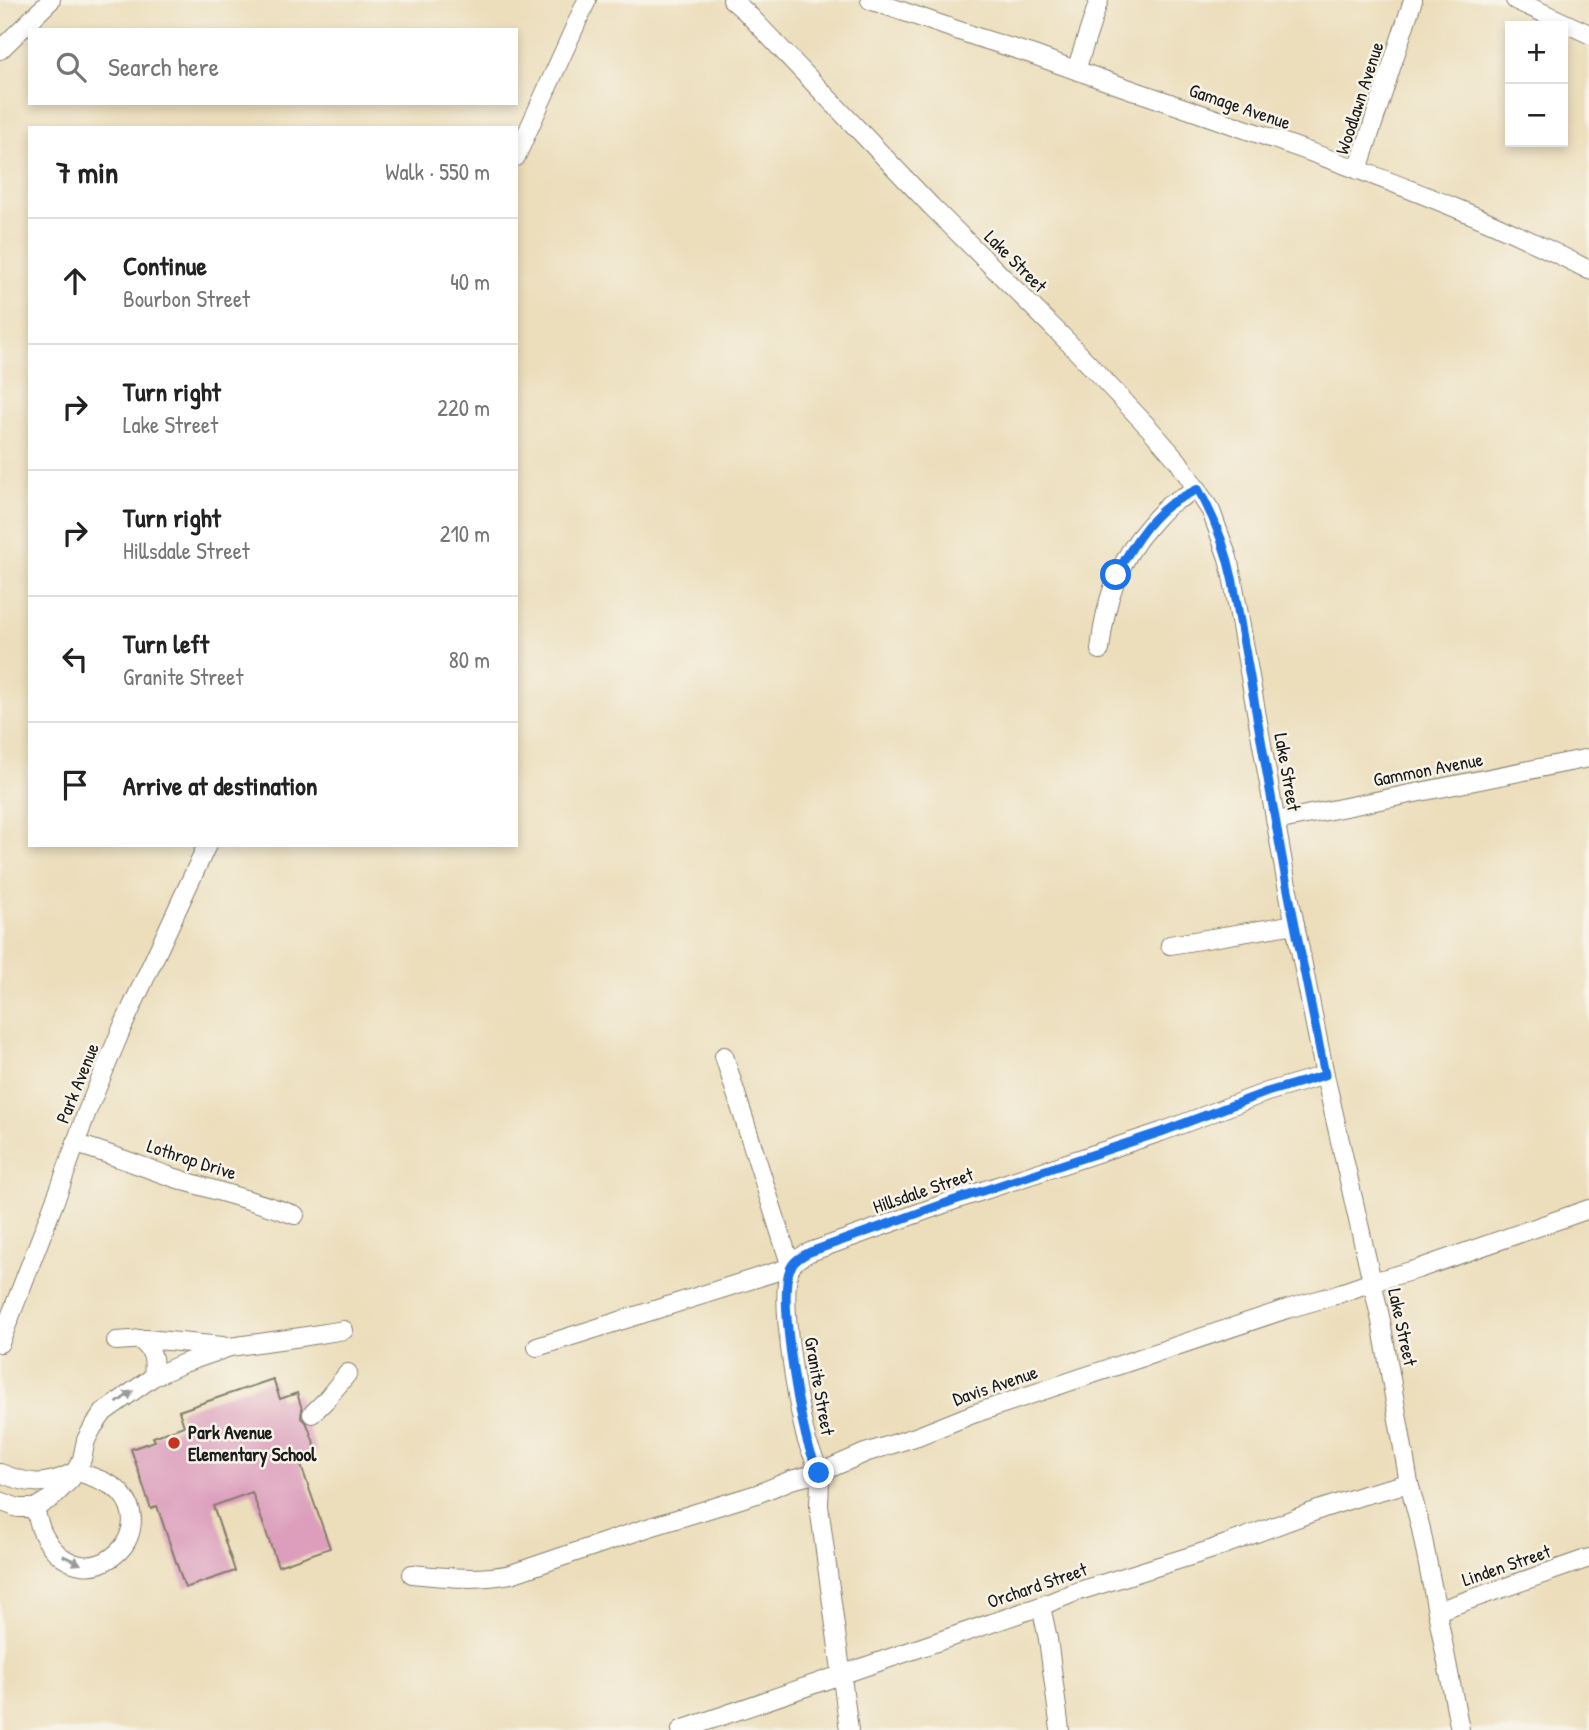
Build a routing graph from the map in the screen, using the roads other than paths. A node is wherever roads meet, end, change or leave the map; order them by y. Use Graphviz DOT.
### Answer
graph roads {
  1 [pos="51,0"];
  2 [pos="587,0"];
  3 [pos="732,0"];
  4 [pos="870,0"];
  5 [pos="1099,0"];
  6 [pos="1413,0"];
  7 [pos="1516,0"];
  8 [pos="1589,34"];
  9 [pos="0,50"];
  10 [pos="1076,70"];
  11 [pos="518,153"];
  12 [pos="1358,170"];
  13 [pos="1589,270"];
  14 [pos="1198,489"];
  15 [pos="1100,650"];
  16 [pos="1589,758"];
  17 [pos="1276,821"];
  18 [pos="206,847"];
  19 [pos="1295,924"];
  20 [pos="1170,944"];
  21 [pos="724,1056"];
  22 [pos="1325,1075"];
  23 [pos="76,1144"];
  24 [pos="1589,1209"];
  25 [pos="295,1215"];
  26 [pos="791,1266"];
  27 [pos="1372,1282"];
  28 [pos="344,1330"];
  29 [pos="139,1339"];
  30 [pos="116,1341"];
  31 [pos="0,1343"];
  32 [pos="230,1347"];
  33 [pos="537,1347"];
  34 [pos="348,1373"];
  35 [pos="153,1377"];
  36 [pos="312,1414"];
  37 [pos="76,1471"];
  38 [pos="0,1472"];
  39 [pos="819,1473"];
  40 [pos="1409,1483"];
  41 [pos="0,1501"];
  42 [pos="35,1508"];
  43 [pos="1589,1558"];
  44 [pos="412,1574"];
  45 [pos="1041,1606"];
  46 [pos="1437,1611"];
  47 [pos="843,1675"];
  48 [pos="681,1730"];
  49 [pos="849,1730"];
  50 [pos="1060,1730"];
  51 [pos="1460,1730"];
  1 -- 9 [label="street"];
  2 -- 11 [label="street"];
  3 -- 14 [label="street, Lake Street"];
  4 -- 10 [label="street, Gamage Avenue"];
  5 -- 10 [label="street"];
  6 -- 12 [label="street, Woodlawn Avenue"];
  7 -- 8 [label="street"];
  10 -- 12 [label="street, Gamage Avenue"];
  12 -- 13 [label="street, Gamage Avenue"];
  14 -- 15 [label="street"];
  14 -- 17 [label="street, Lake Street"];
  16 -- 17 [label="street, Gammon Avenue"];
  17 -- 19 [label="street, Lake Street"];
  18 -- 23 [label="street, Park Avenue"];
  19 -- 20 [label="street"];
  19 -- 22 [label="street, Lake Street"];
  21 -- 26 [label="street, Granite Street"];
  22 -- 26 [label="street, Hillsdale Street"];
  22 -- 27 [label="street, Lake Street"];
  23 -- 25 [label="street, Lothrop Drive"];
  23 -- 31 [label="street, Park Avenue"];
  24 -- 27 [label="street, Davis Avenue"];
  26 -- 33 [label="street, Hillsdale Street"];
  26 -- 39 [label="street, Granite Street"];
  27 -- 39 [label="street, Davis Avenue"];
  27 -- 40 [label="street, Lake Street"];
  28 -- 32 [label="street"];
  29 -- 30 [label="street"];
  29 -- 32 [label="street"];
  29 -- 35 [label="street"];
  32 -- 35 [label="street"];
  34 -- 36 [label="street"];
  37 -- 35 [label="street, one-way"];
  37 -- 38 [label="street"];
  37 -- 42 [label="street"];
  42 -- 37 [label="street, one-way"];
  39 -- 44 [label="street, Davis Avenue"];
  39 -- 47 [label="street, Granite Street"];
  40 -- 45 [label="street, Orchard Street"];
  40 -- 46 [label="street, Lake Street"];
  41 -- 42 [label="street"];
  43 -- 46 [label="street, Linden Street"];
  45 -- 47 [label="street, Orchard Street"];
  45 -- 50 [label="street"];
  46 -- 51 [label="street, Lake Street"];
  47 -- 48 [label="street, Orchard Street"];
  47 -- 49 [label="street, Granite Street"];
}
